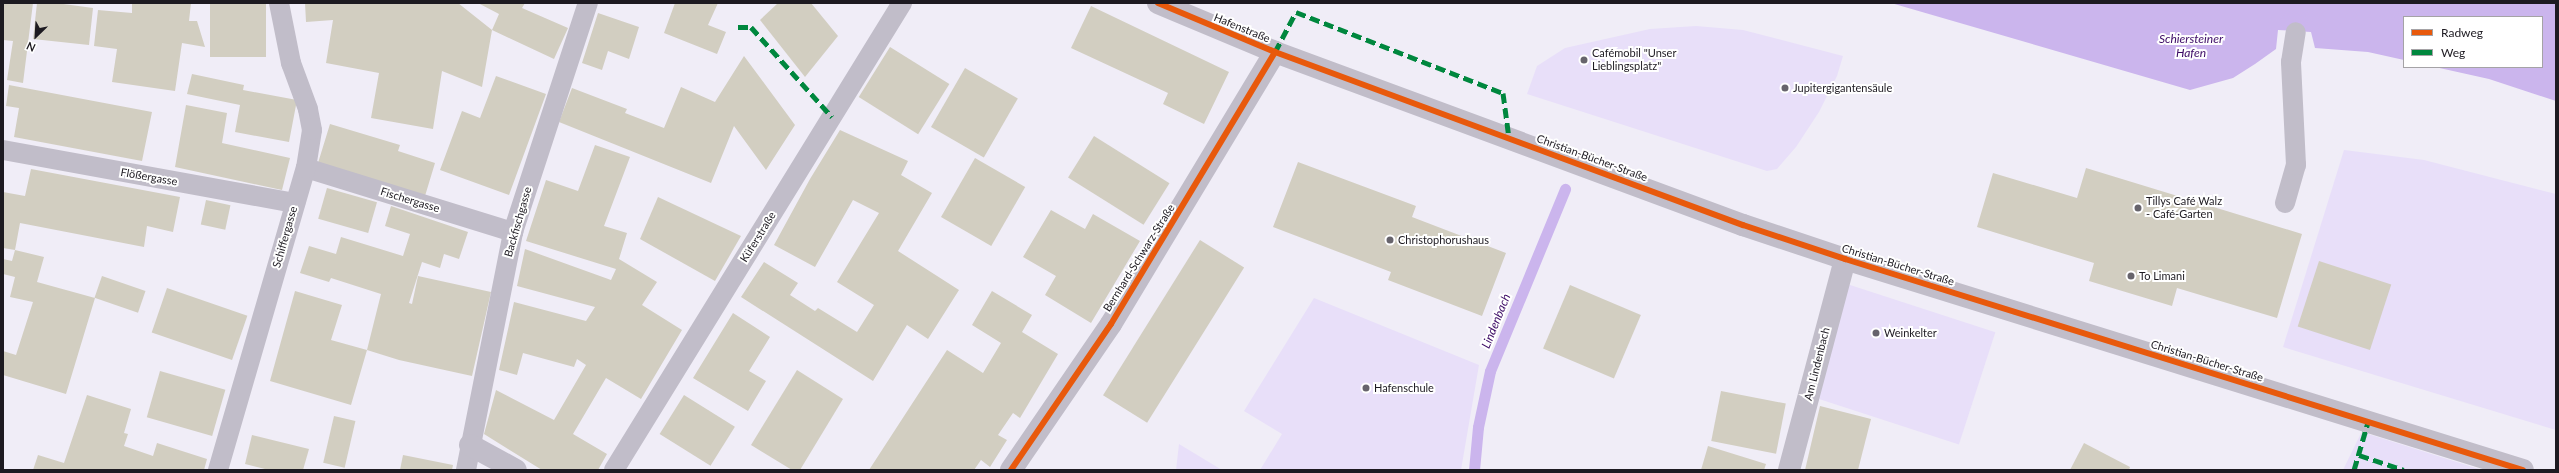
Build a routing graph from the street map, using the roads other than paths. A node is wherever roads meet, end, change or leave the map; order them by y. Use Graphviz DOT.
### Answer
graph roads {
  1 [pos="279,3"];
  2 [pos="588,3"];
  3 [pos="902,3"];
  4 [pos="1158,3"];
  5 [pos="2296,32"];
  6 [pos="1275,52"];
  7 [pos="3,150"];
  8 [pos="306,168"];
  9 [pos="295,203"];
  10 [pos="2285,203"];
  11 [pos="513,232"];
  12 [pos="1845,259"];
  13 [pos="470,445"];
  14 [pos="218,470"];
  15 [pos="466,470"];
  16 [pos="516,470"];
  17 [pos="614,470"];
  18 [pos="1011,470"];
  19 [pos="1789,470"];
  20 [pos="2523,470"];
  1 -- 8 [label="lane, Schiffergasse"];
  2 -- 11 [label="lane, Backfischgasse"];
  3 -- 17 [label="lane, Küferstraße"];
  4 -- 6 [label="street, Hafenstraße"];
  5 -- 10 [label="lane"];
  6 -- 12 [label="street, Christian-Bücher-Straße"];
  6 -- 18 [label="street, Bernhard-Schwarz-Straße"];
  7 -- 9 [label="lane, Flößergasse"];
  8 -- 9 [label="lane, Schiffergasse"];
  8 -- 11 [label="lane, Fischergasse"];
  9 -- 14 [label="lane, Schiffergasse"];
  11 -- 13 [label="lane, Backfischgasse"];
  12 -- 19 [label="street, Am Lindenbach"];
  12 -- 20 [label="street, Christian-Bücher-Straße"];
  13 -- 15 [label="lane, Backfischgasse"];
  13 -- 16 [label="street"];
}
